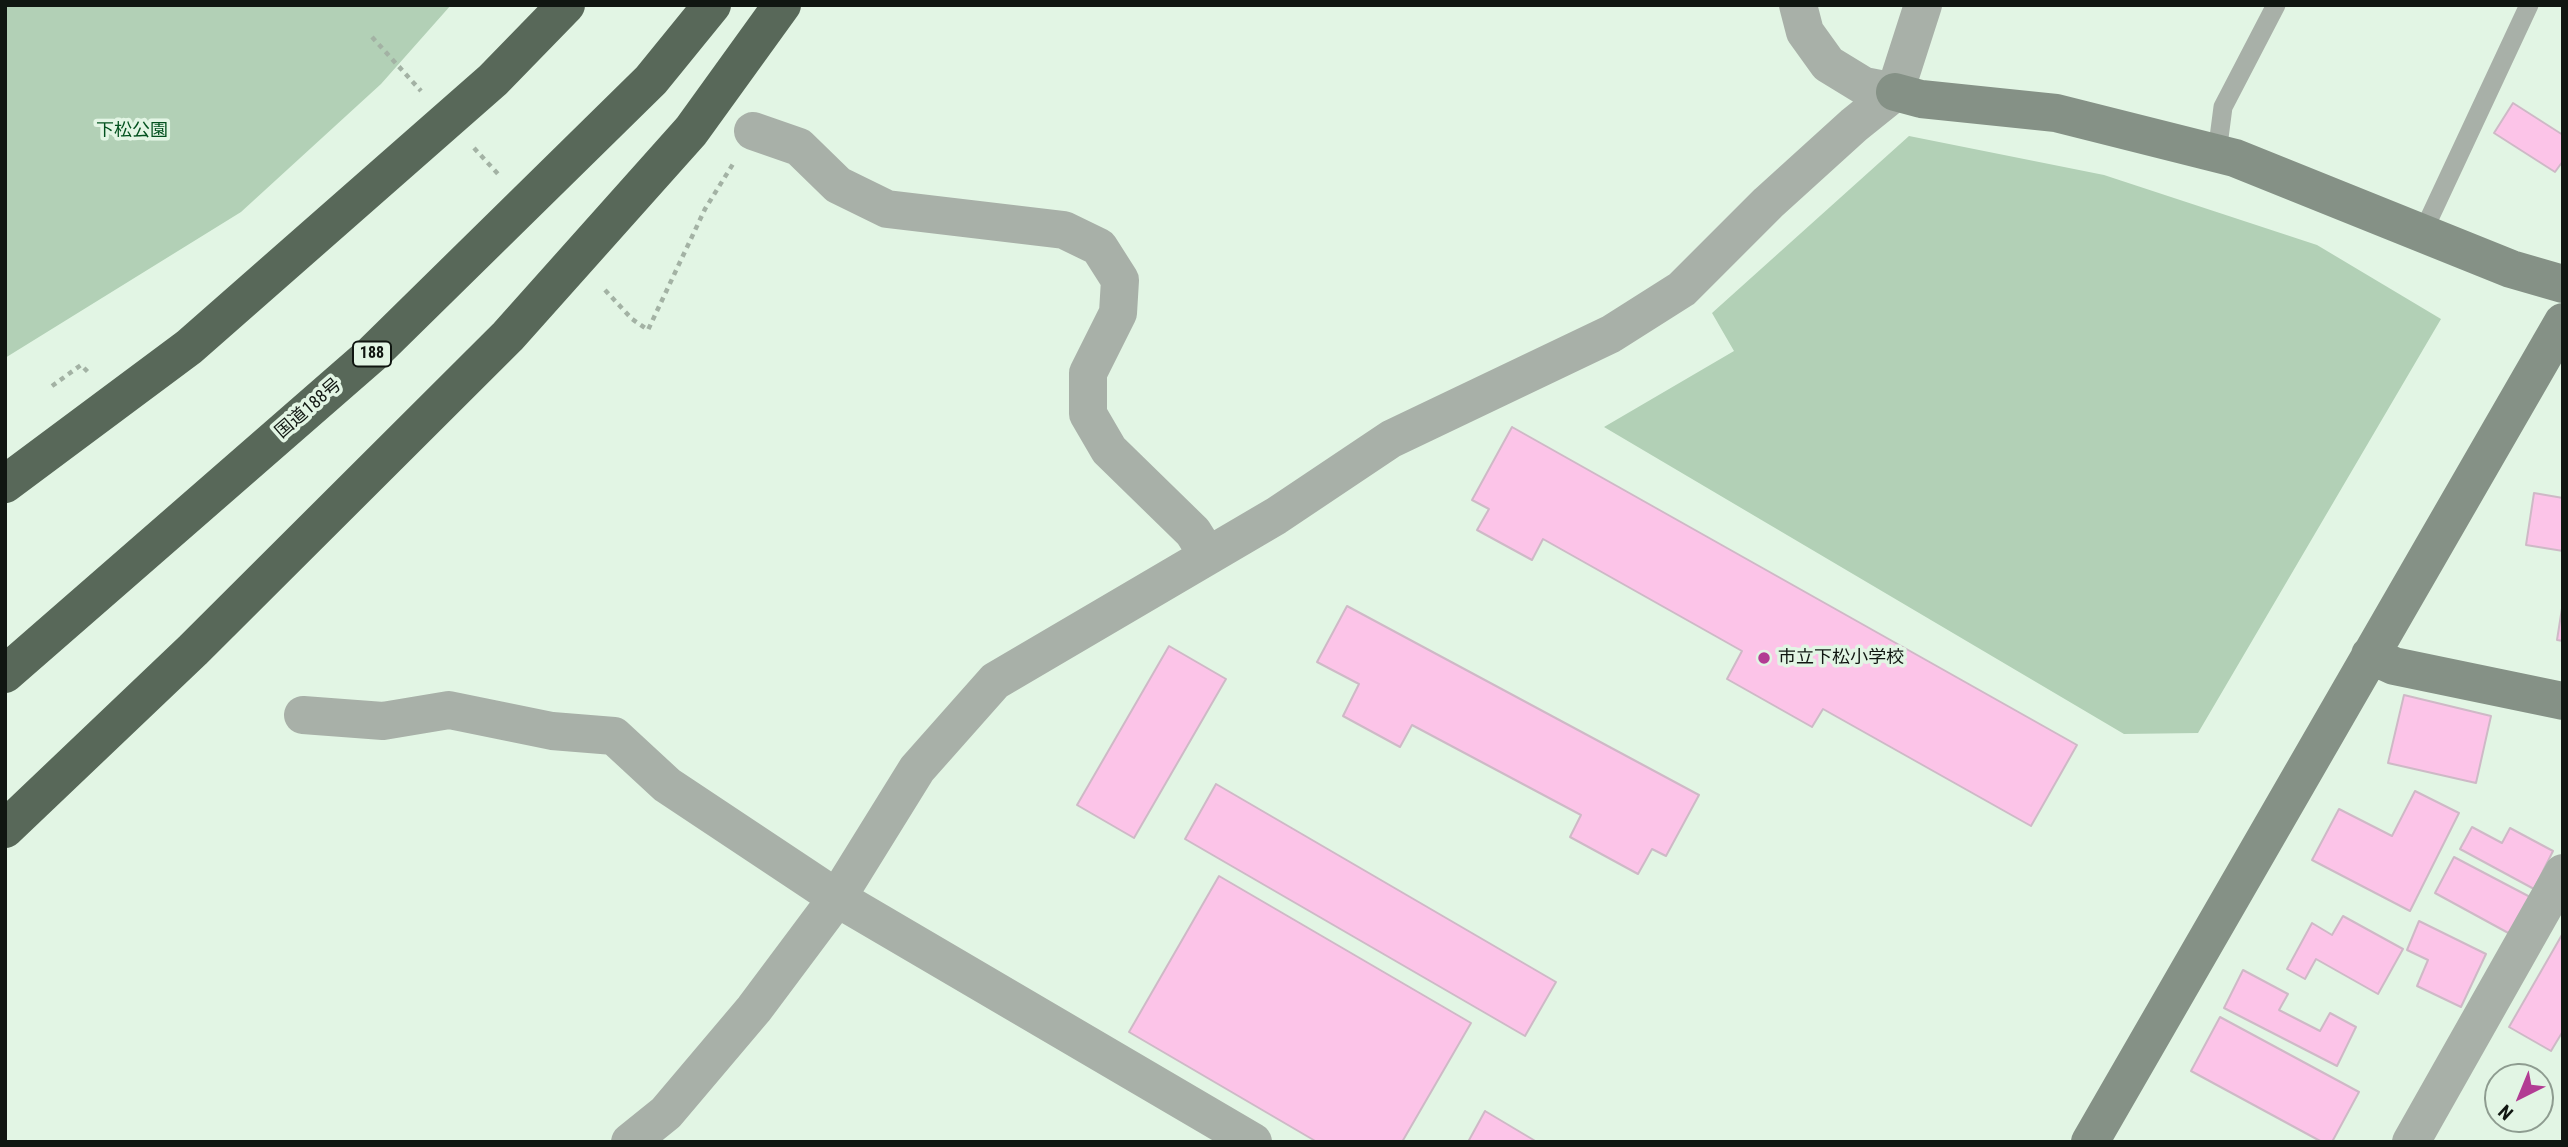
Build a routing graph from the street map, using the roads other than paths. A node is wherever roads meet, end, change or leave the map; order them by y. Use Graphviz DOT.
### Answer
graph roads {
  1 [pos="566,5"];
  2 [pos="712,5"];
  3 [pos="782,5"];
  4 [pos="1798,5"];
  5 [pos="1923,5"];
  6 [pos="2276,5"];
  7 [pos="2529,5"];
  8 [pos="1895,92"];
  9 [pos="754,131"];
  10 [pos="2217,153"];
  11 [pos="2422,233"];
  12 [pos="2563,284"];
  13 [pos="2563,322"];
  14 [pos="5,484"];
  15 [pos="1209,556"];
  16 [pos="2370,655"];
  17 [pos="5,674"];
  18 [pos="2563,701"];
  19 [pos="303,715"];
  20 [pos="5,828"];
  21 [pos="2563,873"];
  22 [pos="837,898"];
  23 [pos="629,1142"];
  24 [pos="1253,1142"];
  25 [pos="2090,1142"];
  26 [pos="2411,1142"];
  1 -- 14 [label="highway"];
  2 -- 17 [label="highway, 国道188号 / 188"];
  3 -- 20 [label="highway"];
  4 -- 8 [label="street"];
  5 -- 8 [label="street"];
  6 -- 10 [label="lane"];
  7 -- 11 [label="lane"];
  8 -- 10 [label="street"];
  8 -- 15 [label="street"];
  9 -- 15 [label="street"];
  10 -- 11 [label="street"];
  11 -- 12 [label="street"];
  13 -- 16 [label="street"];
  15 -- 22 [label="street"];
  16 -- 18 [label="street"];
  16 -- 25 [label="street"];
  19 -- 22 [label="street"];
  21 -- 26 [label="street"];
  22 -- 23 [label="street"];
  22 -- 24 [label="street"];
}
